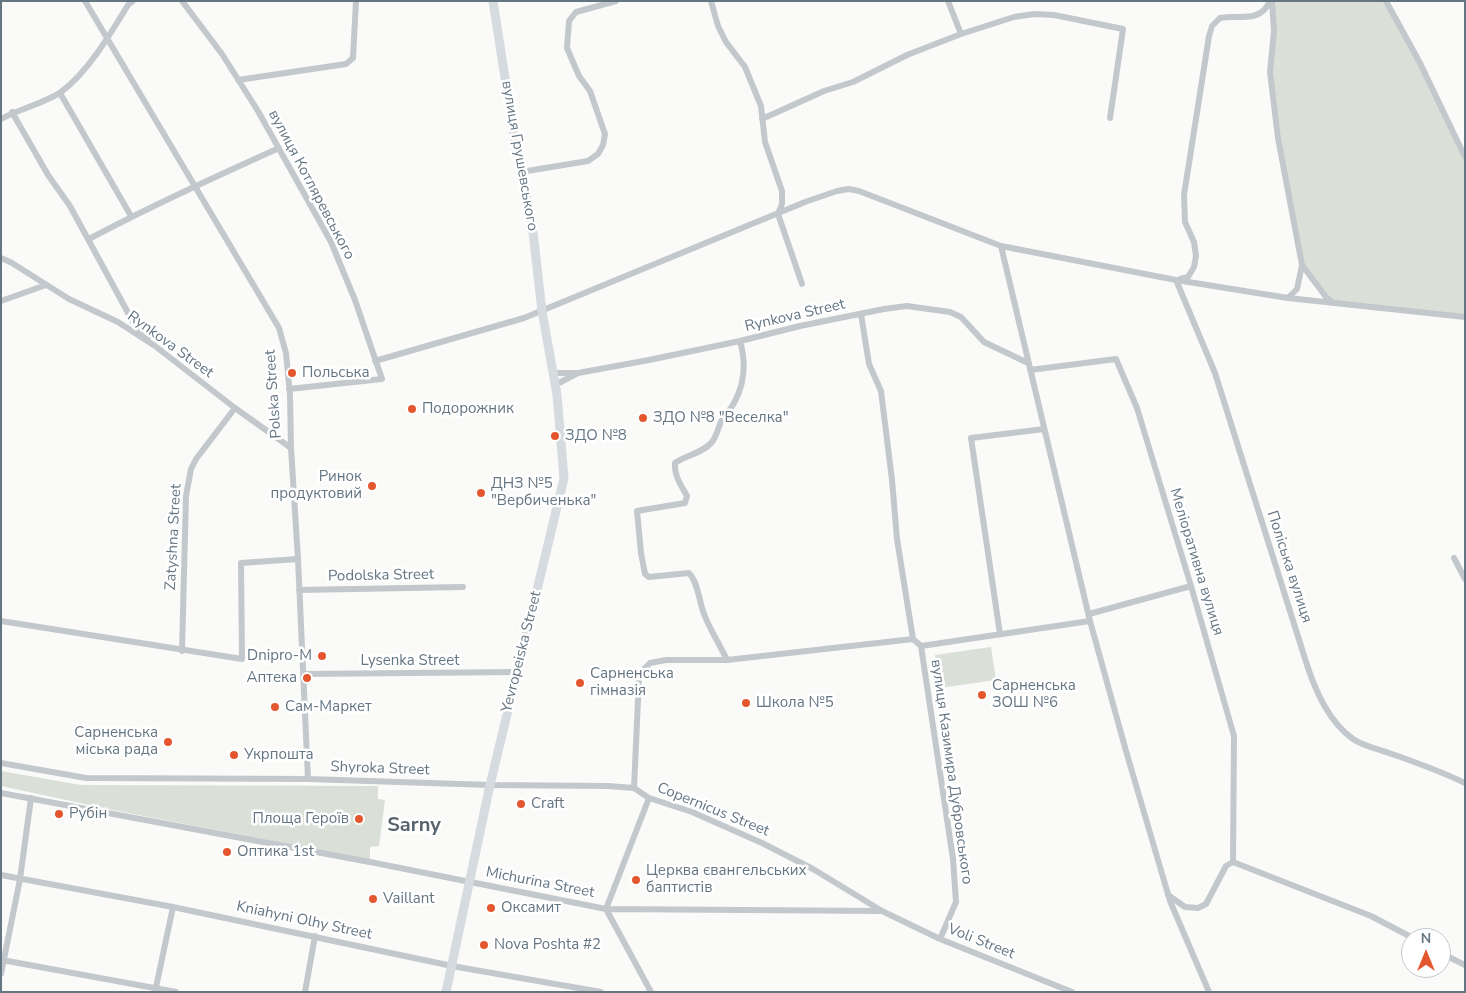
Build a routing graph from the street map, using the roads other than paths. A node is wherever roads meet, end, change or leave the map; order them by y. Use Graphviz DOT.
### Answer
graph roads {
  1 [pos="85,1"];
  2 [pos="133,1"];
  3 [pos="182,1"];
  4 [pos="356,1"];
  5 [pos="493,1"];
  6 [pos="616,1"];
  7 [pos="711,1"];
  8 [pos="948,1"];
  9 [pos="1271,1"];
  10 [pos="1386,1"];
  11 [pos="960,34"];
  12 [pos="108,39"];
  13 [pos="238,80"];
  14 [pos="60,93"];
  15 [pos="12,112"];
  16 [pos="1110,118"];
  17 [pos="1,119"];
  18 [pos="762,119"];
  19 [pos="279,148"];
  20 [pos="1465,157"];
  21 [pos="521,172"];
  22 [pos="194,186"];
  23 [pos="778,214"];
  24 [pos="131,216"];
  25 [pos="89,239"];
  26 [pos="1001,246"];
  27 [pos="1,258"];
  28 [pos="1302,265"];
  29 [pos="1176,280"];
  30 [pos="46,284"];
  31 [pos="802,284"];
  32 [pos="1288,298"];
  33 [pos="1,301"];
  34 [pos="1333,303"];
  35 [pos="542,311"];
  36 [pos="861,314"];
  37 [pos="1465,317"];
  38 [pos="740,341"];
  39 [pos="156,346"];
  40 [pos="375,361"];
  41 [pos="1029,367"];
  42 [pos="553,373"];
  43 [pos="578,373"];
  44 [pos="555,385"];
  45 [pos="289,389"];
  46 [pos="235,408"];
  47 [pos="1044,429"];
  48 [pos="291,448"];
  49 [pos="1454,558"];
  50 [pos="298,559"];
  51 [pos="1465,579"];
  52 [pos="1191,586"];
  53 [pos="463,587"];
  54 [pos="299,590"];
  55 [pos="1090,617"];
  56 [pos="1,621"];
  57 [pos="1000,634"];
  58 [pos="913,639"];
  59 [pos="922,646"];
  60 [pos="182,651"];
  61 [pos="728,660"];
  62 [pos="517,672"];
  63 [pos="303,674"];
  64 [pos="1,763"];
  65 [pos="308,779"];
  66 [pos="1465,783"];
  67 [pos="490,785"];
  68 [pos="634,788"];
  69 [pos="1,793"];
  70 [pos="31,798"];
  71 [pos="648,798"];
  72 [pos="1233,862"];
  73 [pos="1,875"];
  74 [pos="20,879"];
  75 [pos="470,882"];
  76 [pos="1168,895"];
  77 [pos="173,907"];
  78 [pos="606,909"];
  79 [pos="882,911"];
  80 [pos="1401,932"];
  81 [pos="315,936"];
  82 [pos="940,939"];
  83 [pos="1451,958"];
  84 [pos="3,960"];
  85 [pos="1465,965"];
  86 [pos="452,966"];
  87 [pos="1,974"];
  88 [pos="155,989"];
  89 [pos="176,992"];
  90 [pos="305,992"];
  91 [pos="446,992"];
  92 [pos="601,992"];
  93 [pos="651,992"];
  94 [pos="1072,992"];
  95 [pos="1209,992"];
  1 -- 12 [label="street, Polska Street"];
  2 -- 12 [label="street"];
  3 -- 13 [label="street, вулиця Котляревського"];
  4 -- 13 [label="street"];
  5 -- 21 [label="main road, вулиця Грушевського"];
  6 -- 21 [label="street"];
  7 -- 18 [label="street"];
  8 -- 11 [label="street"];
  9 -- 28 [label="street"];
  9 -- 29 [label="street"];
  10 -- 20 [label="street"];
  11 -- 16 [label="street"];
  11 -- 18 [label="street"];
  12 -- 14 [label="street"];
  12 -- 22 [label="street, Polska Street"];
  13 -- 19 [label="street, вулиця Котляревського"];
  14 -- 15 [label="street"];
  14 -- 24 [label="street"];
  15 -- 17 [label="street"];
  15 -- 25 [label="street"];
  18 -- 23 [label="street"];
  19 -- 22 [label="street"];
  19 -- 40 [label="street, вулиця Котляревського"];
  21 -- 35 [label="main road, вулиця Грушевського"];
  22 -- 24 [label="street"];
  22 -- 45 [label="street, Polska Street"];
  23 -- 26 [label="street"];
  23 -- 31 [label="street"];
  23 -- 35 [label="street"];
  24 -- 25 [label="street"];
  25 -- 39 [label="street"];
  26 -- 29 [label="street"];
  26 -- 41 [label="street"];
  27 -- 30 [label="street, Rynkova Street"];
  28 -- 32 [label="street"];
  28 -- 34 [label="street"];
  29 -- 32 [label="street"];
  29 -- 66 [label="street, Поліська вулиця"];
  30 -- 33 [label="street"];
  30 -- 39 [label="street, Rynkova Street"];
  32 -- 34 [label="street"];
  34 -- 37 [label="street"];
  35 -- 40 [label="street"];
  35 -- 42 [label="main road, Yevropeiska Street"];
  36 -- 38 [label="street, Rynkova Street"];
  36 -- 41 [label="street, Rynkova Street"];
  36 -- 58 [label="street"];
  38 -- 43 [label="street, Rynkova Street"];
  38 -- 61 [label="street"];
  39 -- 46 [label="street, Rynkova Street"];
  40 -- 45 [label="street"];
  41 -- 47 [label="street"];
  41 -- 52 [label="street, Меліоративна вулиця"];
  42 -- 43 [label="street"];
  42 -- 44 [label="main road, Yevropeiska Street"];
  43 -- 44 [label="street, Rynkova Street"];
  44 -- 62 [label="main road, Yevropeiska Street"];
  45 -- 48 [label="street, Polska Street"];
  46 -- 48 [label="street, Rynkova Street"];
  46 -- 60 [label="street, Zatyshna Street"];
  47 -- 55 [label="street"];
  47 -- 57 [label="street"];
  48 -- 50 [label="street, Polska Street"];
  49 -- 51 [label="street"];
  50 -- 54 [label="street, Polska Street"];
  50 -- 60 [label="street"];
  52 -- 55 [label="street"];
  52 -- 72 [label="street, Меліоративна вулиця"];
  53 -- 54 [label="street, Podolska Street"];
  54 -- 63 [label="street, Polska Street"];
  55 -- 57 [label="street"];
  55 -- 76 [label="street"];
  56 -- 60 [label="street"];
  57 -- 59 [label="street"];
  58 -- 59 [label="street, вулиця Казимира Дубровського"];
  58 -- 61 [label="street"];
  59 -- 82 [label="street, вулиця Казимира Дубровського"];
  61 -- 68 [label="street"];
  62 -- 63 [label="street, Lysenka Street"];
  62 -- 67 [label="main road, Yevropeiska Street"];
  63 -- 65 [label="street, Polska Street"];
  64 -- 65 [label="street, Shyroka Street"];
  65 -- 67 [label="street, Shyroka Street"];
  67 -- 68 [label="street, Copernicus Street"];
  67 -- 75 [label="main road, Yevropeiska Street"];
  68 -- 71 [label="street, Copernicus Street"];
  69 -- 70 [label="street"];
  70 -- 74 [label="street"];
  70 -- 75 [label="street"];
  71 -- 78 [label="street"];
  71 -- 79 [label="street, Copernicus Street"];
  72 -- 76 [label="street"];
  72 -- 80 [label="street"];
  73 -- 74 [label="street, Kniahyni Olhy Street"];
  74 -- 77 [label="street, Kniahyni Olhy Street"];
  74 -- 84 [label="street"];
  75 -- 78 [label="street, Michurina Street"];
  75 -- 86 [label="main road, Yevropeiska Street"];
  76 -- 95 [label="street"];
  77 -- 81 [label="street, Kniahyni Olhy Street"];
  77 -- 88 [label="street"];
  78 -- 79 [label="street, Michurina Street"];
  78 -- 93 [label="street"];
  79 -- 82 [label="street, Voli Street"];
  81 -- 86 [label="street, Kniahyni Olhy Street"];
  81 -- 90 [label="street"];
  82 -- 94 [label="street, Voli Street"];
  83 -- 85 [label="street"];
  84 -- 87 [label="street"];
  84 -- 88 [label="street"];
  86 -- 91 [label="main road, Yevropeiska Street"];
  86 -- 92 [label="street, Kniahyni Olhy Street"];
  88 -- 89 [label="street"];
}
